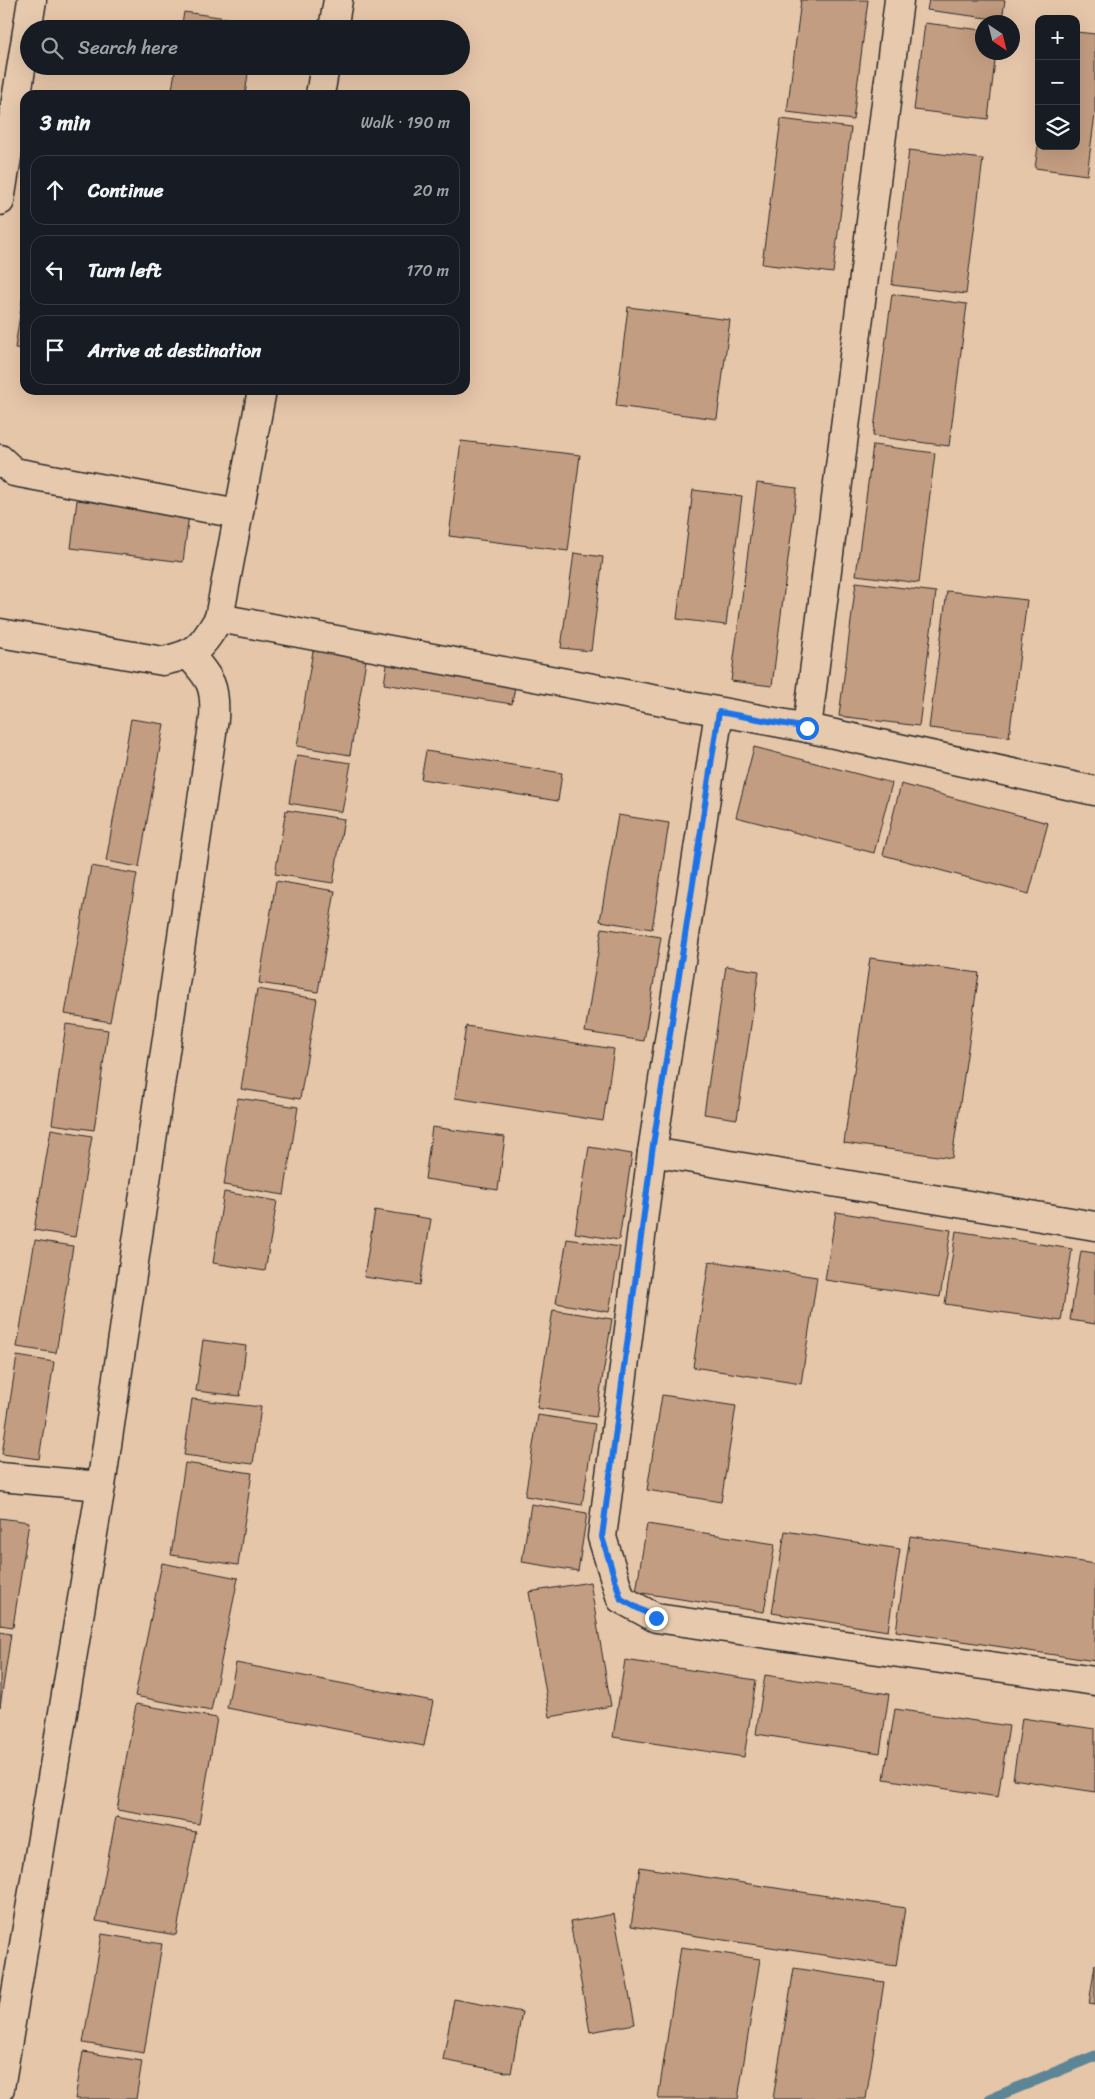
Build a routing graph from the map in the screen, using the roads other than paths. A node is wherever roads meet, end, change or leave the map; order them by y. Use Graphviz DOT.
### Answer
graph roads {
  1 [pos="32,0"];
  2 [pos="338,0"];
  3 [pos="899,0"];
  4 [pos="29,20"];
  5 [pos="334,20"];
  6 [pos="20,75"];
  7 [pos="323,75"];
  8 [pos="321,90"];
  9 [pos="0,201"];
  10 [pos="261,395"];
  11 [pos="0,459"];
  12 [pos="238,514"];
  13 [pos="219,618"];
  14 [pos="0,633"];
  15 [pos="190,654"];
  16 [pos="719,712"];
  17 [pos="807,728"];
  18 [pos="1095,791"];
  19 [pos="652,1152"];
  20 [pos="1095,1226"];
  21 [pos="0,1477"];
  22 [pos="101,1486"];
  23 [pos="1095,1681"];
  24 [pos="0,2088"];
  1 -- 4 [label="street"];
  2 -- 5 [label="street"];
  3 -- 17 [label="street"];
  6 -- 9 [label="street"];
  7 -- 8 [label="street"];
  10 -- 12 [label="street"];
  11 -- 12 [label="street"];
  12 -- 13 [label="street"];
  13 -- 15 [label="street"];
  13 -- 16 [label="street"];
  14 -- 15 [label="street"];
  15 -- 22 [label="street"];
  16 -- 17 [label="street"];
  16 -- 19 [label="street"];
  17 -- 18 [label="street"];
  19 -- 20 [label="street"];
  19 -- 23 [label="street"];
  21 -- 22 [label="street"];
  22 -- 24 [label="street"];
}
